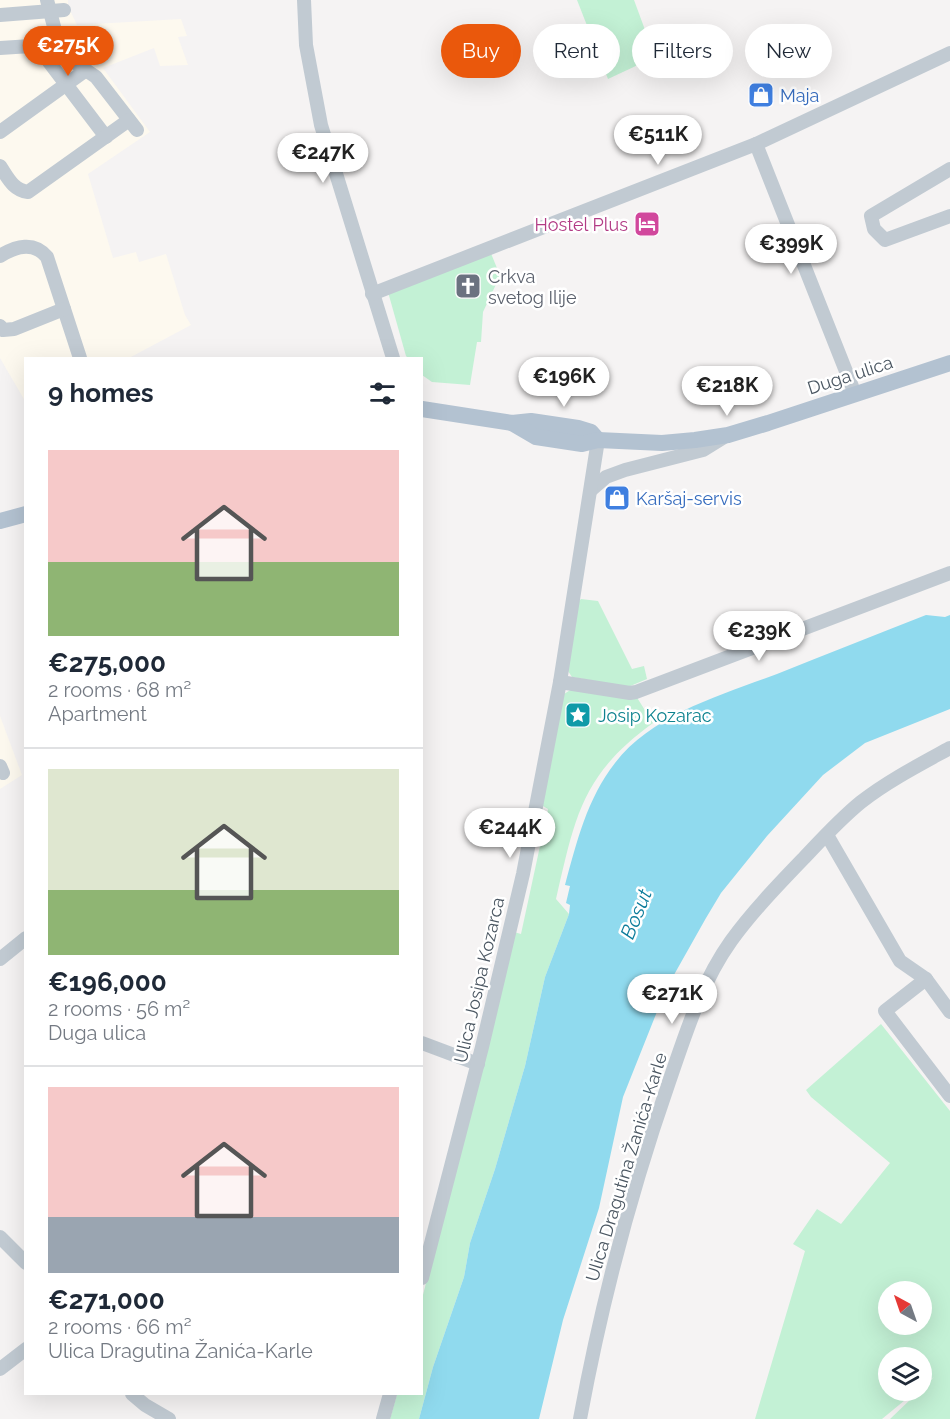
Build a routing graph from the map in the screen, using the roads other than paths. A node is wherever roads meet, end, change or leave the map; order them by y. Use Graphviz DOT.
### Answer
graph roads {
  1 [pos="304,0"];
  2 [pos="48,6"];
  3 [pos="64,10"];
  4 [pos="0,15"];
  5 [pos="0,48"];
  6 [pos="950,53"];
  7 [pos="86,70"];
  8 [pos="65,85"];
  9 [pos="0,132"];
  10 [pos="105,137"];
  11 [pos="756,144"];
  12 [pos="0,166"];
  13 [pos="950,169"];
  14 [pos="950,216"];
  15 [pos="0,256"];
  16 [pos="372,294"];
  17 [pos="64,309"];
  18 [pos="0,326"];
  19 [pos="80,357"];
  20 [pos="393,357"];
  21 [pos="950,363"];
  22 [pos="855,394"];
  23 [pos="423,408"];
  24 [pos="728,435"];
  25 [pos="598,440"];
  26 [pos="591,490"];
  27 [pos="24,515"];
  28 [pos="0,521"];
  29 [pos="950,573"];
  30 [pos="560,682"];
  31 [pos="950,748"];
  32 [pos="827,835"];
  33 [pos="24,940"];
  34 [pos="0,959"];
  35 [pos="926,979"];
  36 [pos="950,1012"];
  37 [pos="423,1043"];
  38 [pos="478,1064"];
  39 [pos="950,1096"];
  40 [pos="0,1237"];
  41 [pos="24,1261"];
  42 [pos="423,1270"];
  43 [pos="24,1350"];
  44 [pos="0,1369"];
  45 [pos="133,1395"];
  46 [pos="390,1395"];
  47 [pos="169,1419"];
  48 [pos="384,1419"];
  49 [pos="580,1419"];
  1 -- 16 [label="street"];
  2 -- 3 [label="street"];
  2 -- 4 [label="street"];
  2 -- 7 [label="street"];
  5 -- 8 [label="street"];
  6 -- 11 [label="street"];
  7 -- 8 [label="street"];
  7 -- 10 [label="street"];
  8 -- 9 [label="street"];
  8 -- 10 [label="street"];
  10 -- 12 [label="street"];
  11 -- 16 [label="street"];
  11 -- 22 [label="street"];
  13 -- 14 [label="street"];
  15 -- 17 [label="street"];
  16 -- 20 [label="street"];
  17 -- 18 [label="street"];
  17 -- 19 [label="street"];
  21 -- 22 [label="main road, Duga ulica"];
  22 -- 24 [label="main road, Duga ulica"];
  23 -- 25 [label="main road, Duga ulica"];
  24 -- 25 [label="main road, Duga ulica"];
  24 -- 26 [label="street, Duga ulica"];
  25 -- 26 [label="street, Ulica Josipa Kozarca"];
  26 -- 30 [label="street, Ulica Josipa Kozarca"];
  27 -- 28 [label="main road"];
  29 -- 30 [label="street"];
  30 -- 38 [label="street, Ulica Josipa Kozarca"];
  31 -- 32 [label="street, Ulica Dragutina Žanića-Karle"];
  32 -- 35 [label="street"];
  32 -- 49 [label="street, Ulica Dragutina Žanića-Karle"];
  33 -- 34 [label="street"];
  35 -- 36 [label="street"];
  35 -- 39 [label="street"];
  37 -- 38 [label="street"];
  38 -- 42 [label="street, Ulica Josipa Kozarca"];
  40 -- 41 [label="street"];
  43 -- 44 [label="street"];
  45 -- 47 [label="street"];
  46 -- 48 [label="street"];
}
